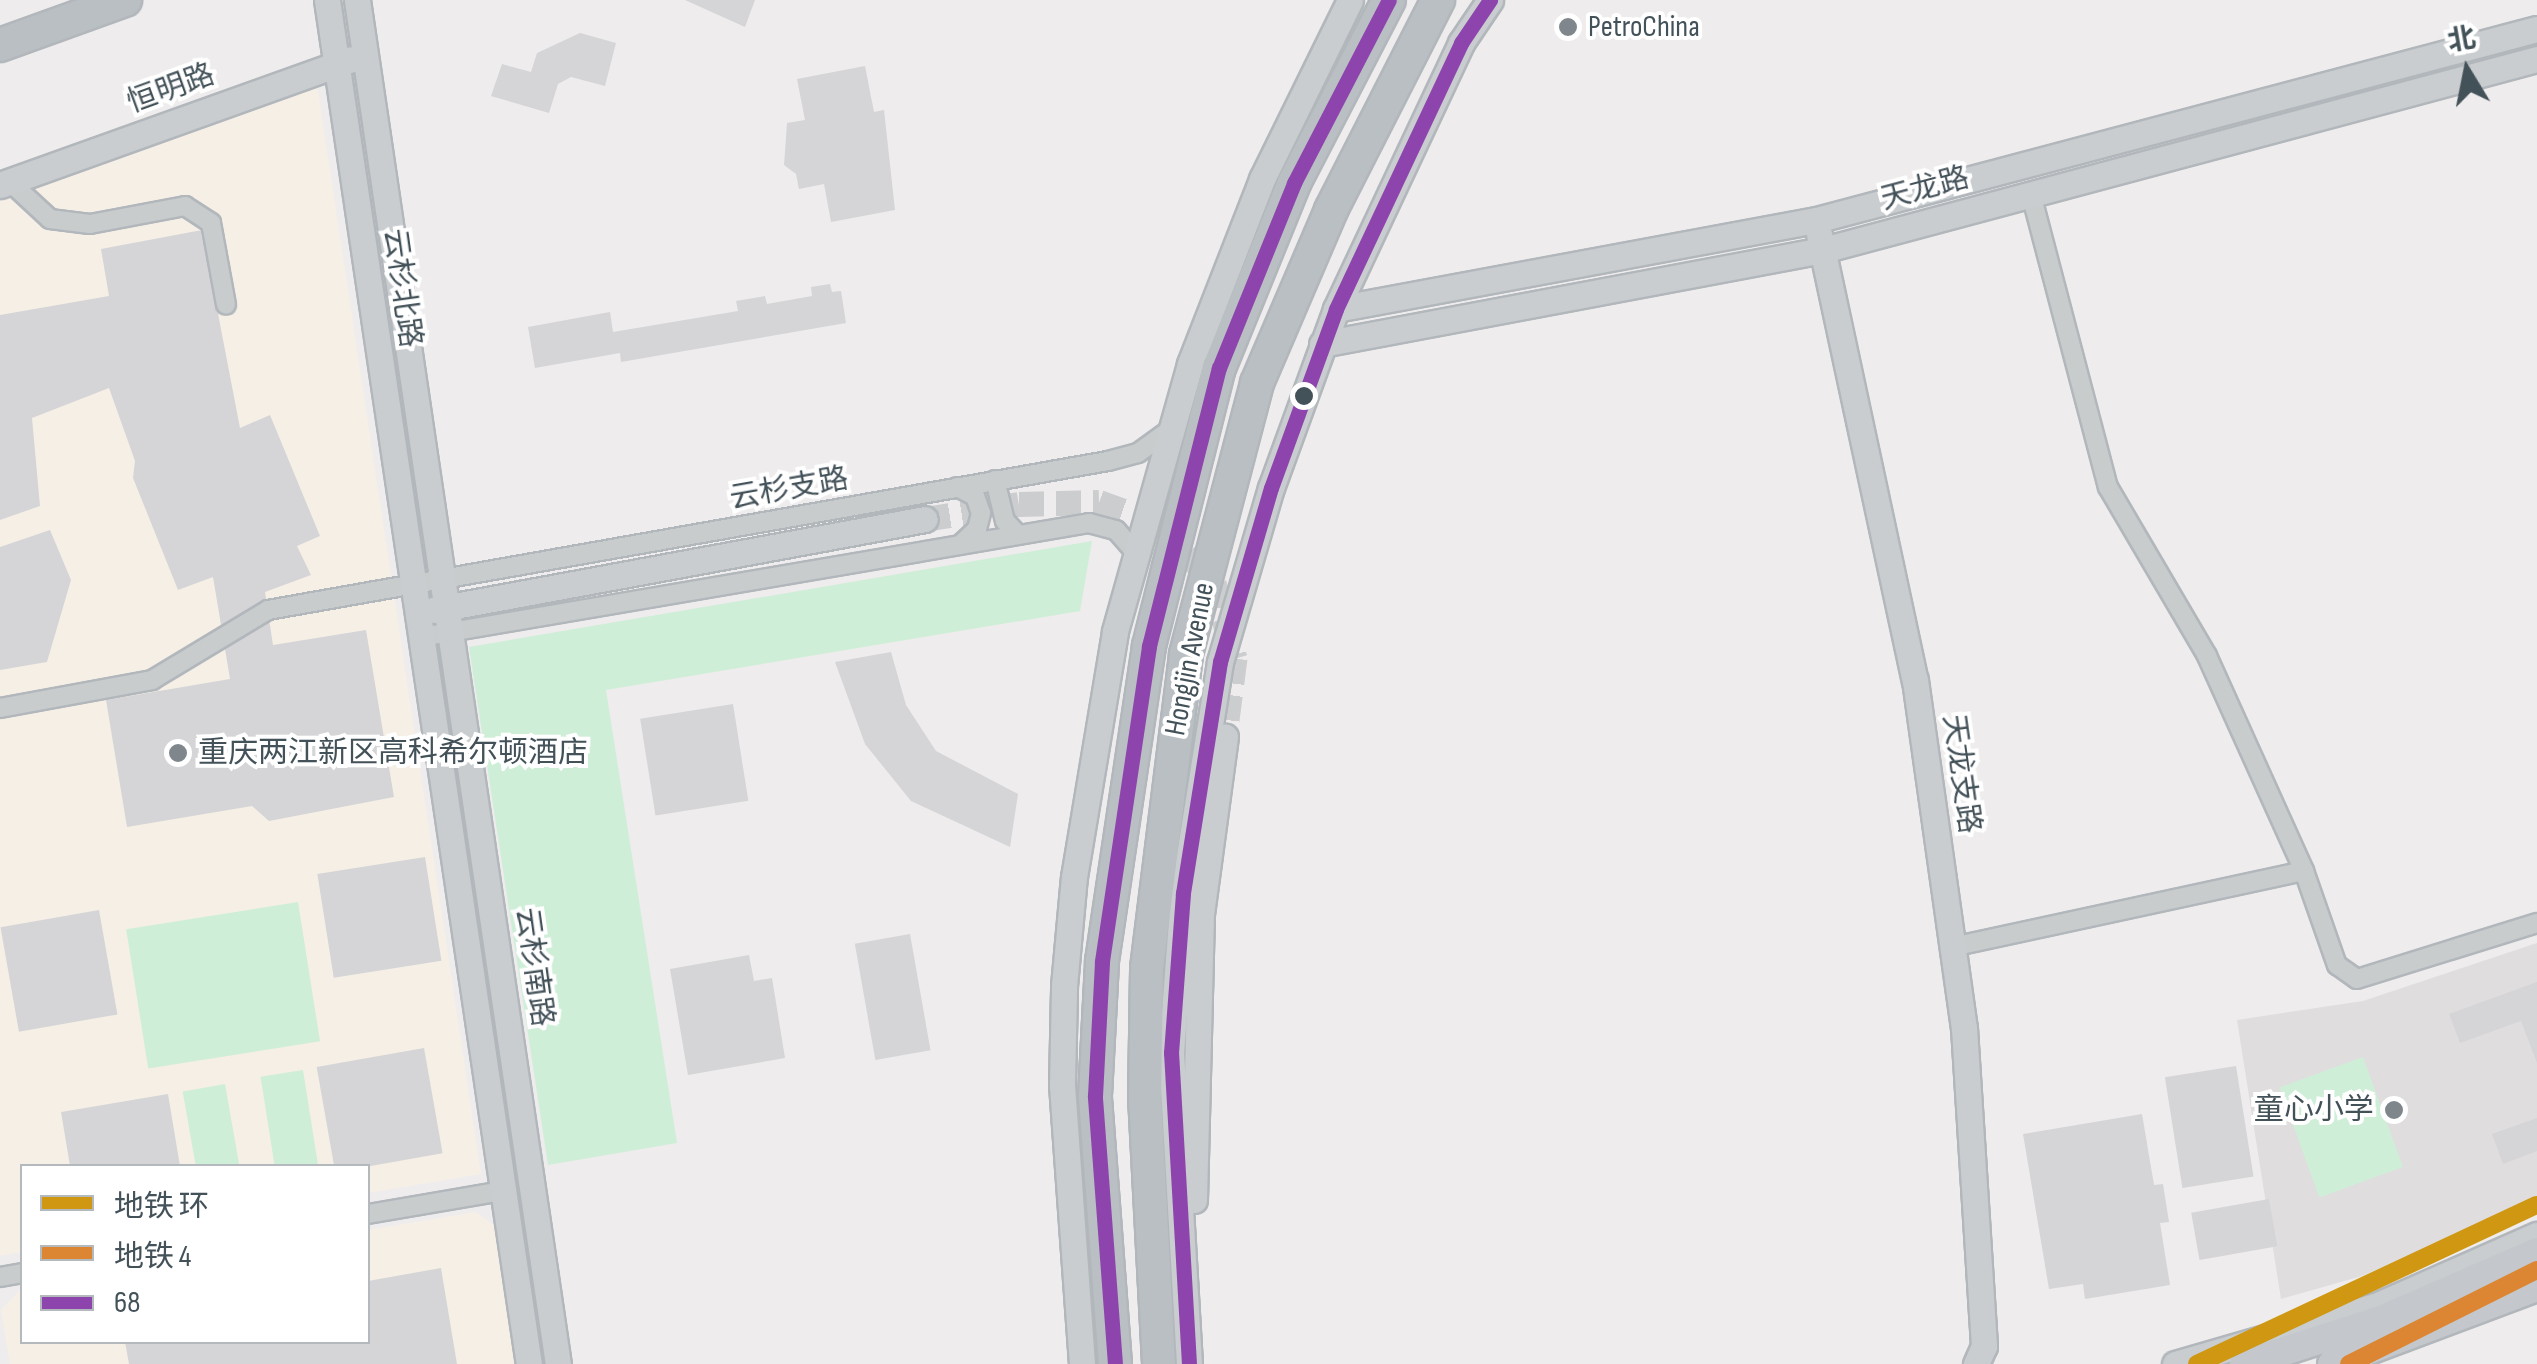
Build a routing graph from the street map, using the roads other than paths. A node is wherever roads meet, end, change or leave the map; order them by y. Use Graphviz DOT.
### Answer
graph roads {
  1 [pos="125,0"];
  2 [pos="326,0"];
  3 [pos="357,0"];
  4 [pos="1350,0"];
  5 [pos="1389,0"];
  6 [pos="1438,0"];
  7 [pos="1490,0"];
  8 [pos="2537,29"];
  9 [pos="0,45"];
  10 [pos="366,55"];
  11 [pos="2537,59"];
  12 [pos="336,64"];
  13 [pos="5,184"];
  14 [pos="2030,194"];
  15 [pos="1816,220"];
  16 [pos="1823,250"];
  17 [pos="226,305"];
  18 [pos="1336,309"];
  19 [pos="1322,344"];
  20 [pos="1168,431"];
  21 [pos="995,480"];
  22 [pos="957,487"];
  23 [pos="925,519"];
  24 [pos="1018,535"];
  25 [pos="961,545"];
  26 [pos="1136,553"];
  27 [pos="446,580"];
  28 [pos="414,585"];
  29 [pos="451,619"];
  30 [pos="420,625"];
  31 [pos="0,708"];
  32 [pos="1225,735"];
  33 [pos="2304,872"];
  34 [pos="2537,923"];
  35 [pos="1952,947"];
  36 [pos="503,1190"];
  37 [pos="370,1214"];
  38 [pos="2537,1235"];
  39 [pos="2537,1252"];
  40 [pos="1181,1279"];
  41 [pos="2537,1287"];
  42 [pos="1986,1358"];
  43 [pos="529,1364"];
  44 [pos="558,1364"];
  45 [pos="1082,1364"];
  46 [pos="1115,1364"];
  47 [pos="1160,1364"];
  48 [pos="1189,1364"];
  49 [pos="2174,1364"];
  50 [pos="2244,1364"];
  51 [pos="2332,1364"];
  1 -- 9 [label="highway"];
  2 -- 12 [label="main road, 云杉北路"];
  3 -- 10 [label="main road, 云杉北路"];
  4 -- 20 [label="main road"];
  5 -- 46 [label="highway, Hongjin Avenue"];
  6 -- 47 [label="highway, Hongjin Avenue"];
  7 -- 18 [label="main road, Hongjin Avenue"];
  8 -- 15 [label="main road, 天龙路"];
  10 -- 12 [label="main road, 恒明路"];
  10 -- 27 [label="main road, 云杉北路"];
  11 -- 14 [label="main road, 天龙路"];
  12 -- 13 [label="main road, 恒明路"];
  12 -- 28 [label="main road, 云杉北路"];
  13 -- 17 [label="street"];
  14 -- 16 [label="main road, 天龙路"];
  14 -- 33 [label="street"];
  15 -- 16 [label="main road, 天龙支路"];
  15 -- 18 [label="main road, 天龙路"];
  16 -- 19 [label="main road, 天龙路"];
  16 -- 35 [label="main road, 天龙支路"];
  18 -- 19 [label="main road, Hongjin Avenue"];
  19 -- 40 [label="main road, Hongjin Avenue"];
  20 -- 21 [label="street, 云杉支路"];
  20 -- 26 [label="main road"];
  21 -- 22 [label="street, 云杉支路"];
  21 -- 24 [label="street"];
  22 -- 25 [label="street"];
  22 -- 27 [label="street, 云杉支路"];
  23 -- 29 [label="main road"];
  24 -- 25 [label="street"];
  24 -- 26 [label="street"];
  25 -- 29 [label="street"];
  26 -- 45 [label="main road"];
  27 -- 28 [label="street, 云杉支路"];
  27 -- 29 [label="main road, 云杉南路"];
  28 -- 30 [label="main road, 云杉南路"];
  28 -- 31 [label="street, 云杉支路"];
  29 -- 30 [label="main road"];
  29 -- 44 [label="main road, 云杉南路"];
  30 -- 36 [label="main road, 云杉南路"];
  32 -- 40 [label="main road"];
  33 -- 34 [label="street"];
  33 -- 35 [label="street"];
  35 -- 42 [label="main road, 天龙支路"];
  36 -- 37 [label="street"];
  36 -- 43 [label="main road, 云杉南路"];
  38 -- 49 [label="main road"];
  39 -- 50 [label="main road"];
  40 -- 48 [label="main road, Hongjin Avenue"];
  41 -- 51 [label="main road"];
}
